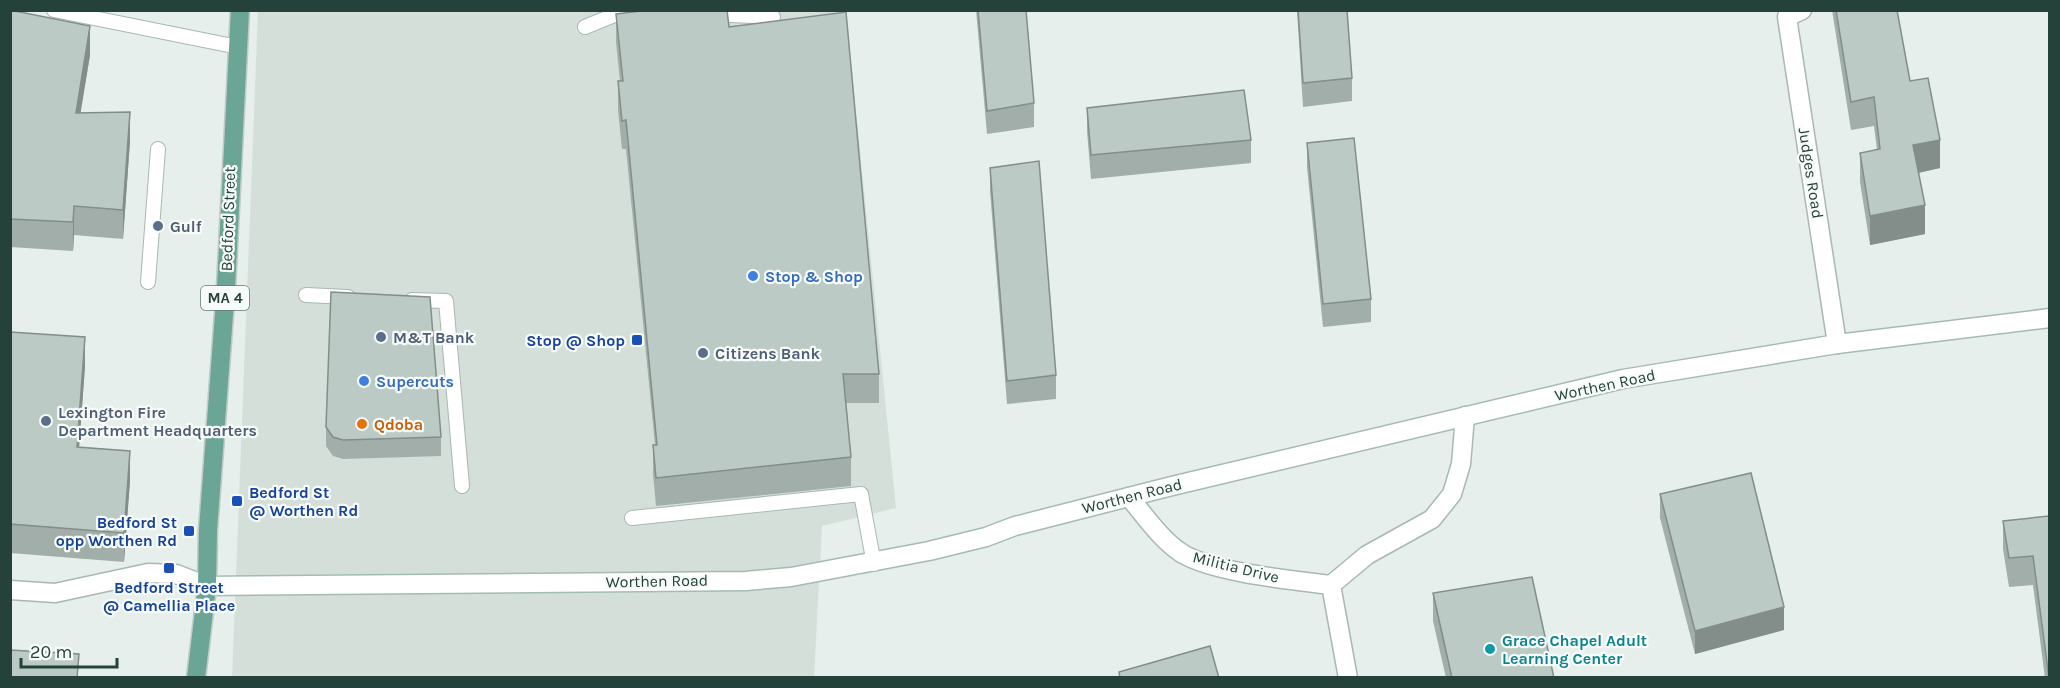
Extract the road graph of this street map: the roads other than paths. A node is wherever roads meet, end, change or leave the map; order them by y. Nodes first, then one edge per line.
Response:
1 (54, 10) edge
2 (240, 10) edge
3 (1802, 10) edge
4 (670, 13) edge
5 (693, 14) edge
6 (773, 17) dead end
7 (585, 27) dead end
8 (238, 47) junction
9 (158, 149) dead end
10 (148, 282) dead end
11 (306, 295) dead end
12 (364, 297) edge
13 (399, 299) edge
14 (2049, 318) edge
15 (1837, 344) junction
16 (1465, 416) junction
17 (462, 486) dead end
18 (1129, 497) junction
19 (632, 518) dead end
20 (874, 564) junction
21 (1331, 585) junction
22 (207, 586) junction
23 (10, 590) edge
24 (196, 678) edge
25 (1348, 678) edge

1 - 8 lane
2 - 8 main road, Bedford Street / MA 4
3 - 15 main road, Judges Road
4 - 7 lane
5 - 6 lane
8 - 22 main road, Bedford Street / MA 4
9 - 10 lane
11 - 12 lane
13 - 17 lane
14 - 15 main road, Worthen Road
15 - 16 main road, Worthen Road
16 - 18 main road, Worthen Road
16 - 21 main road
18 - 20 main road, Worthen Road
18 - 21 main road, Militia Drive
19 - 20 lane
20 - 22 main road, Worthen Road
21 - 25 main road
22 - 23 main road
22 - 24 main road, Bedford Street / MA 4

